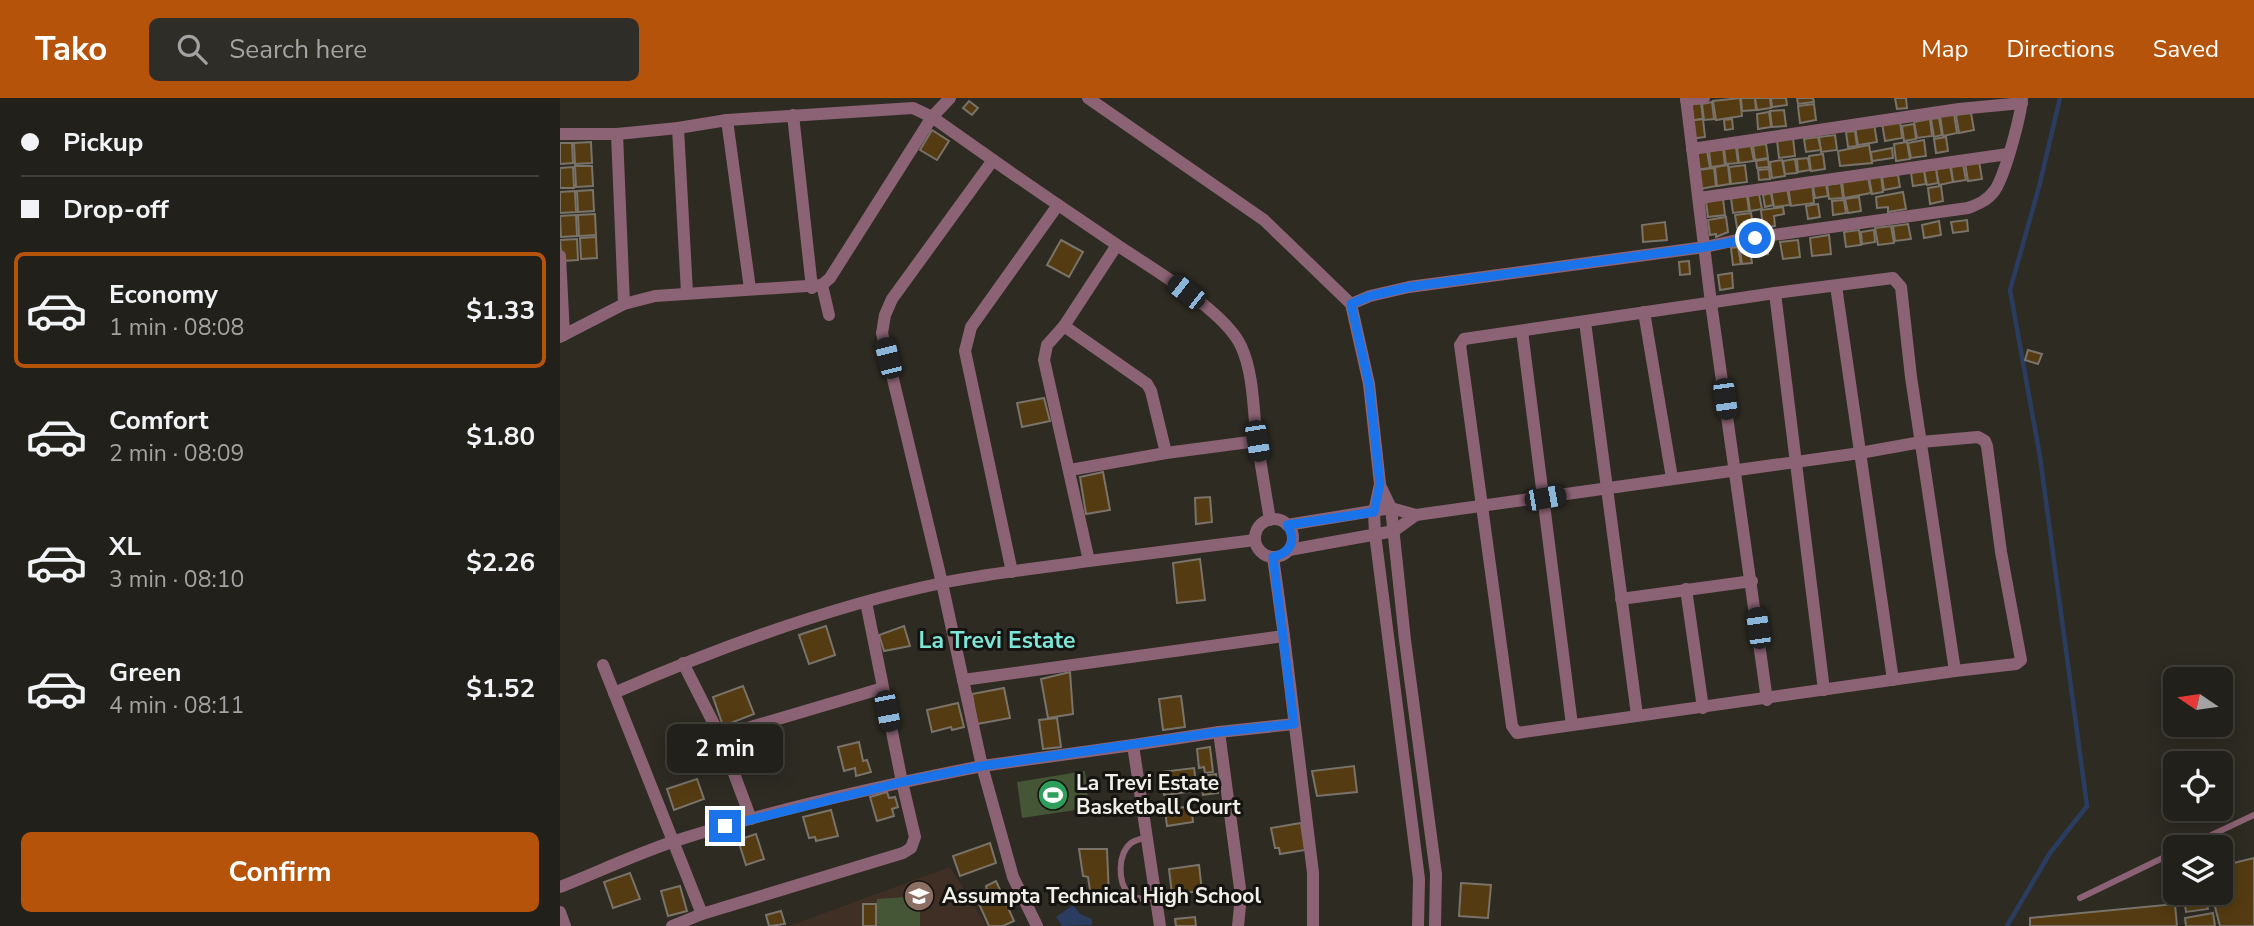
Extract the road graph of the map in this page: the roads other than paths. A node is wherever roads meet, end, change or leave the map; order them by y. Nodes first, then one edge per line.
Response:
1 (950, 98) edge
2 (1088, 98) edge
3 (1704, 98) edge
4 (1686, 99) edge
5 (2022, 100) edge
6 (793, 115) junction
7 (932, 117) junction
8 (727, 120) junction
9 (678, 128) junction
10 (560, 134) edge
11 (617, 134) junction
12 (1692, 149) junction
13 (2008, 154) junction
14 (993, 160) junction
15 (1699, 198) junction
16 (1058, 205) junction
17 (1117, 245) junction
18 (1705, 247) junction
19 (560, 256) edge
20 (818, 286) junction
21 (1836, 286) junction
22 (750, 289) junction
23 (687, 293) junction
24 (1775, 293) junction
25 (1711, 303) junction
26 (624, 304) junction
27 (1351, 304) junction
28 (1644, 312) junction
29 (829, 315) dead end
30 (1585, 322) junction
31 (1064, 326) junction
32 (1522, 331) junction
33 (562, 336) edge
34 (1257, 441) junction
35 (1921, 442) junction
36 (1166, 453) junction
37 (1860, 453) junction
38 (1794, 461) junction
39 (1070, 470) junction
40 (1735, 470) junction
41 (1672, 478) junction
42 (1380, 484) junction
43 (1608, 487) junction
44 (1545, 498) junction
45 (1481, 506) junction
46 (1391, 508) junction
47 (1374, 512) junction
48 (1416, 515) junction
49 (1270, 520) junction
50 (1287, 525) junction
51 (1394, 531) junction
52 (1375, 534) junction
53 (1255, 540) junction
54 (1289, 550) junction
55 (1273, 557) junction
56 (1089, 561) junction
57 (1012, 572) junction
58 (1752, 581) junction
59 (942, 583) junction
60 (1686, 589) junction
61 (1621, 599) junction
62 (866, 602) junction
63 (1284, 636) junction
64 (683, 663) junction
65 (603, 665) dead end
66 (1955, 671) junction
67 (963, 680) junction
68 (1893, 680) junction
69 (883, 688) junction
70 (1824, 690) junction
71 (614, 693) junction
72 (1767, 699) junction
73 (1703, 708) junction
74 (1637, 715) junction
75 (1294, 724) junction
76 (1572, 725) junction
77 (1219, 732) junction
78 (720, 736) junction
79 (1133, 745) junction
80 (982, 766) junction
81 (902, 782) junction
82 (2254, 815) edge
83 (751, 819) junction
84 (2212, 835) edge
85 (1148, 837) junction
86 (673, 842) junction
87 (2163, 858) edge
88 (1436, 874) junction
89 (1419, 879) junction
90 (560, 887) edge
91 (2080, 898) dead end
92 (1157, 899) junction
93 (560, 912) edge
94 (702, 914) junction
95 (565, 926) edge
96 (672, 926) edge
97 (1037, 926) edge
98 (1160, 926) edge
99 (1238, 926) edge
100 (1313, 926) edge
101 (1418, 926) edge
102 (1435, 926) edge

1 - 7 street
2 - 27 street
3 - 4 street
4 - 12 street
5 - 12 street
5 - 13 street
6 - 7 street
6 - 8 street
6 - 20 street
7 - 14 street
7 - 20 street
8 - 9 street
8 - 22 street
9 - 11 street
9 - 23 street
10 - 11 street
11 - 26 street
12 - 15 street
13 - 15 street
13 - 18 street
14 - 16 street
14 - 59 street
15 - 18 street
16 - 17 street
16 - 57 street
17 - 31 street
17 - 34 street
18 - 25 street
18 - 27 street
19 - 33 street
20 - 22 street
20 - 29 street
21 - 24 street
21 - 35 street
21 - 37 street
22 - 23 street
23 - 26 street
24 - 25 street
24 - 38 street
25 - 28 street
25 - 40 street
26 - 33 street
27 - 42 street
28 - 30 street
28 - 41 street
30 - 32 street
30 - 43 street
31 - 36 street
31 - 39 street
32 - 44 street
32 - 45 street
34 - 36 street
34 - 49 street
35 - 37 street
35 - 66 street
35 - 66 street
36 - 39 street
37 - 38 street
37 - 68 street
38 - 40 street
38 - 70 street
39 - 56 street
40 - 41 street
40 - 58 street
41 - 43 street
42 - 46 street
42 - 47 street
43 - 44 street
43 - 61 street
44 - 45 street
44 - 76 street
45 - 48 street
45 - 76 street
46 - 47 street
46 - 48 street
46 - 51 street
47 - 50 street
47 - 52 street
48 - 51 street
49 - 50 street
49 - 53 street
50 - 54 street
51 - 52 street
51 - 88 street
52 - 54 street
52 - 89 street
53 - 55 street
53 - 56 street
54 - 55 street
55 - 63 street
56 - 57 street
57 - 59 street
58 - 60 street
58 - 72 street
59 - 62 street
59 - 67 street
60 - 61 street
60 - 73 street
61 - 74 street
62 - 64 street
62 - 69 street
63 - 67 street
63 - 75 street
64 - 71 street
64 - 78 street
65 - 71 street
66 - 68 street
67 - 80 street
68 - 70 street
69 - 78 street
69 - 81 street
70 - 72 street
71 - 86 street
72 - 73 street
73 - 74 street
74 - 76 street
75 - 77 street
75 - 100 street
77 - 79 street
77 - 99 street
78 - 83 street
79 - 80 street
79 - 85 street
80 - 81 street
80 - 97 street
81 - 83 street
81 - 94 street
82 - 84 lane
83 - 86 street
85 - 92 street
85 - 92 lane
86 - 90 street
86 - 94 street
87 - 91 lane
88 - 89 street
88 - 102 street
89 - 101 street
92 - 98 street
93 - 95 street
94 - 96 street

